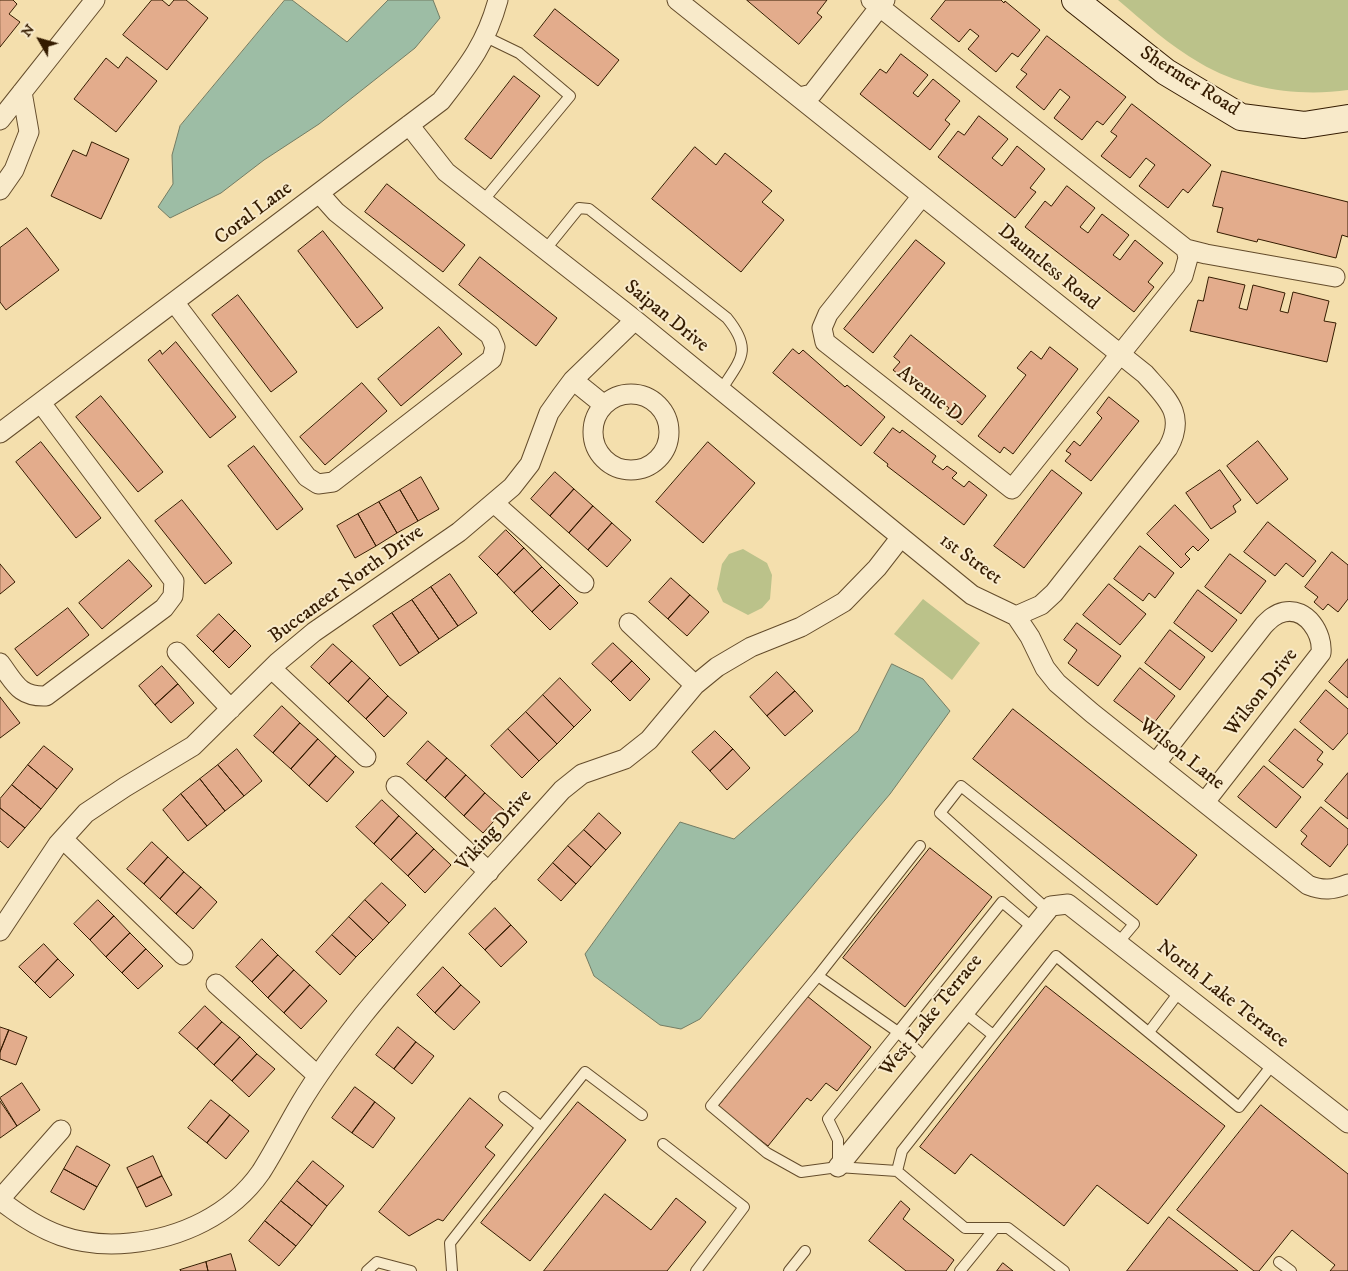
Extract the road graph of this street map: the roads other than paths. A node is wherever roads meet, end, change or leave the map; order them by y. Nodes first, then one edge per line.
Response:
1 (95, 0) edge
2 (498, 0) edge
3 (677, 0) edge
4 (1075, 0) edge
5 (878, 2) edge
6 (486, 37) junction
7 (22, 92) junction
8 (800, 97) junction
9 (1348, 118) edge
10 (0, 120) edge
11 (409, 126) junction
12 (0, 190) edge
13 (319, 193) junction
14 (922, 196) junction
15 (483, 201) junction
16 (1186, 249) junction
17 (545, 250) junction
18 (1335, 277) dead end
19 (174, 302) junction
20 (634, 320) junction
21 (1120, 355) junction
22 (573, 380) junction
23 (721, 390) junction
24 (41, 403) junction
25 (604, 405) junction
26 (0, 433) edge
27 (494, 503) junction
28 (901, 537) junction
29 (584, 583) dead end
30 (1016, 616) junction
31 (629, 623) dead end
32 (177, 652) dead end
33 (0, 664) edge
34 (272, 668) junction
35 (695, 684) junction
36 (231, 709) junction
37 (366, 757) dead end
38 (1156, 764) junction
39 (396, 786) dead end
40 (1205, 802) junction
41 (63, 839) junction
42 (920, 846) dead end
43 (489, 872) junction
44 (1348, 884) edge
45 (1048, 910) junction
46 (1033, 928) junction
47 (0, 931) edge
48 (1118, 943) junction
49 (182, 955) dead end
50 (818, 976) junction
51 (216, 984) dead end
52 (1180, 991) junction
53 (964, 1012) junction
54 (898, 1032) junction
55 (1149, 1032) junction
56 (993, 1035) junction
57 (926, 1059) junction
58 (1273, 1064) junction
59 (318, 1076) junction
60 (504, 1097) dead end
61 (642, 1115) dead end
62 (1348, 1123) edge
63 (541, 1127) junction
64 (62, 1130) dead end
65 (663, 1144) dead end
66 (838, 1167) junction
67 (897, 1171) junction
68 (0, 1200) edge
69 (995, 1228) junction
70 (805, 1251) dead end
71 (1279, 1262) dead end
72 (367, 1271) edge
73 (411, 1271) edge
74 (452, 1271) edge
75 (696, 1271) edge
76 (790, 1271) edge
77 (960, 1271) edge
78 (1064, 1271) edge
79 (1291, 1271) edge

1 - 7 street
2 - 6 street, Coral Lane
3 - 8 street, Dauntless Road
4 - 9 street, Shermer Road
5 - 8 street
5 - 16 street
6 - 11 street, Coral Lane
6 - 15 lane
7 - 10 street
7 - 12 street
8 - 14 street, Dauntless Road
11 - 13 street, Coral Lane
11 - 15 street, Saipan Drive
13 - 19 street, Coral Lane
13 - 19 street
14 - 21 street, Dauntless Road
14 - 21 street, Avenue D
15 - 17 street, Saipan Drive
16 - 18 street
16 - 21 street
17 - 20 street, Saipan Drive
17 - 23 lane
19 - 24 street, Coral Lane
20 - 22 street, Buccaneer North Drive
20 - 23 street, Saipan Drive
21 - 30 street, Dauntless Road
22 - 25 street
22 - 27 street, Buccaneer North Drive
23 - 28 street, Saipan Drive
24 - 26 street, Coral Lane
24 - 33 street
25 - 25 street
27 - 29 street
27 - 34 street, Buccaneer North Drive
28 - 30 street, 1st Street
28 - 35 street, Viking Drive
30 - 38 street, Wilson Lane
31 - 35 street
32 - 36 street
34 - 36 street, Buccaneer North Drive
34 - 37 street
35 - 43 street, Viking Drive
36 - 41 street, Buccaneer North Drive
38 - 40 street, Wilson Lane
38 - 40 street, Wilson Drive
39 - 43 street
40 - 44 street, Wilson Lane
41 - 47 street, Buccaneer North Drive
41 - 49 street
42 - 50 lane
43 - 59 street, Viking Drive
45 - 46 street, West Lake Terrace
45 - 48 street, North Lake Terrace
45 - 48 lane
46 - 53 street, West Lake Terrace
46 - 54 lane
48 - 52 street, North Lake Terrace
50 - 54 lane
50 - 66 lane
51 - 59 street
52 - 55 lane
52 - 58 street, North Lake Terrace
53 - 56 lane
53 - 57 street, West Lake Terrace
54 - 57 lane
54 - 66 lane
55 - 56 lane
55 - 58 lane
56 - 67 lane
57 - 66 street, West Lake Terrace
58 - 62 street, North Lake Terrace
59 - 68 street, Viking Drive
60 - 63 lane
61 - 63 lane
63 - 74 lane
64 - 68 street
65 - 75 lane
66 - 67 lane
67 - 69 lane
69 - 77 lane
69 - 78 lane
70 - 76 lane
71 - 79 lane
72 - 73 lane

